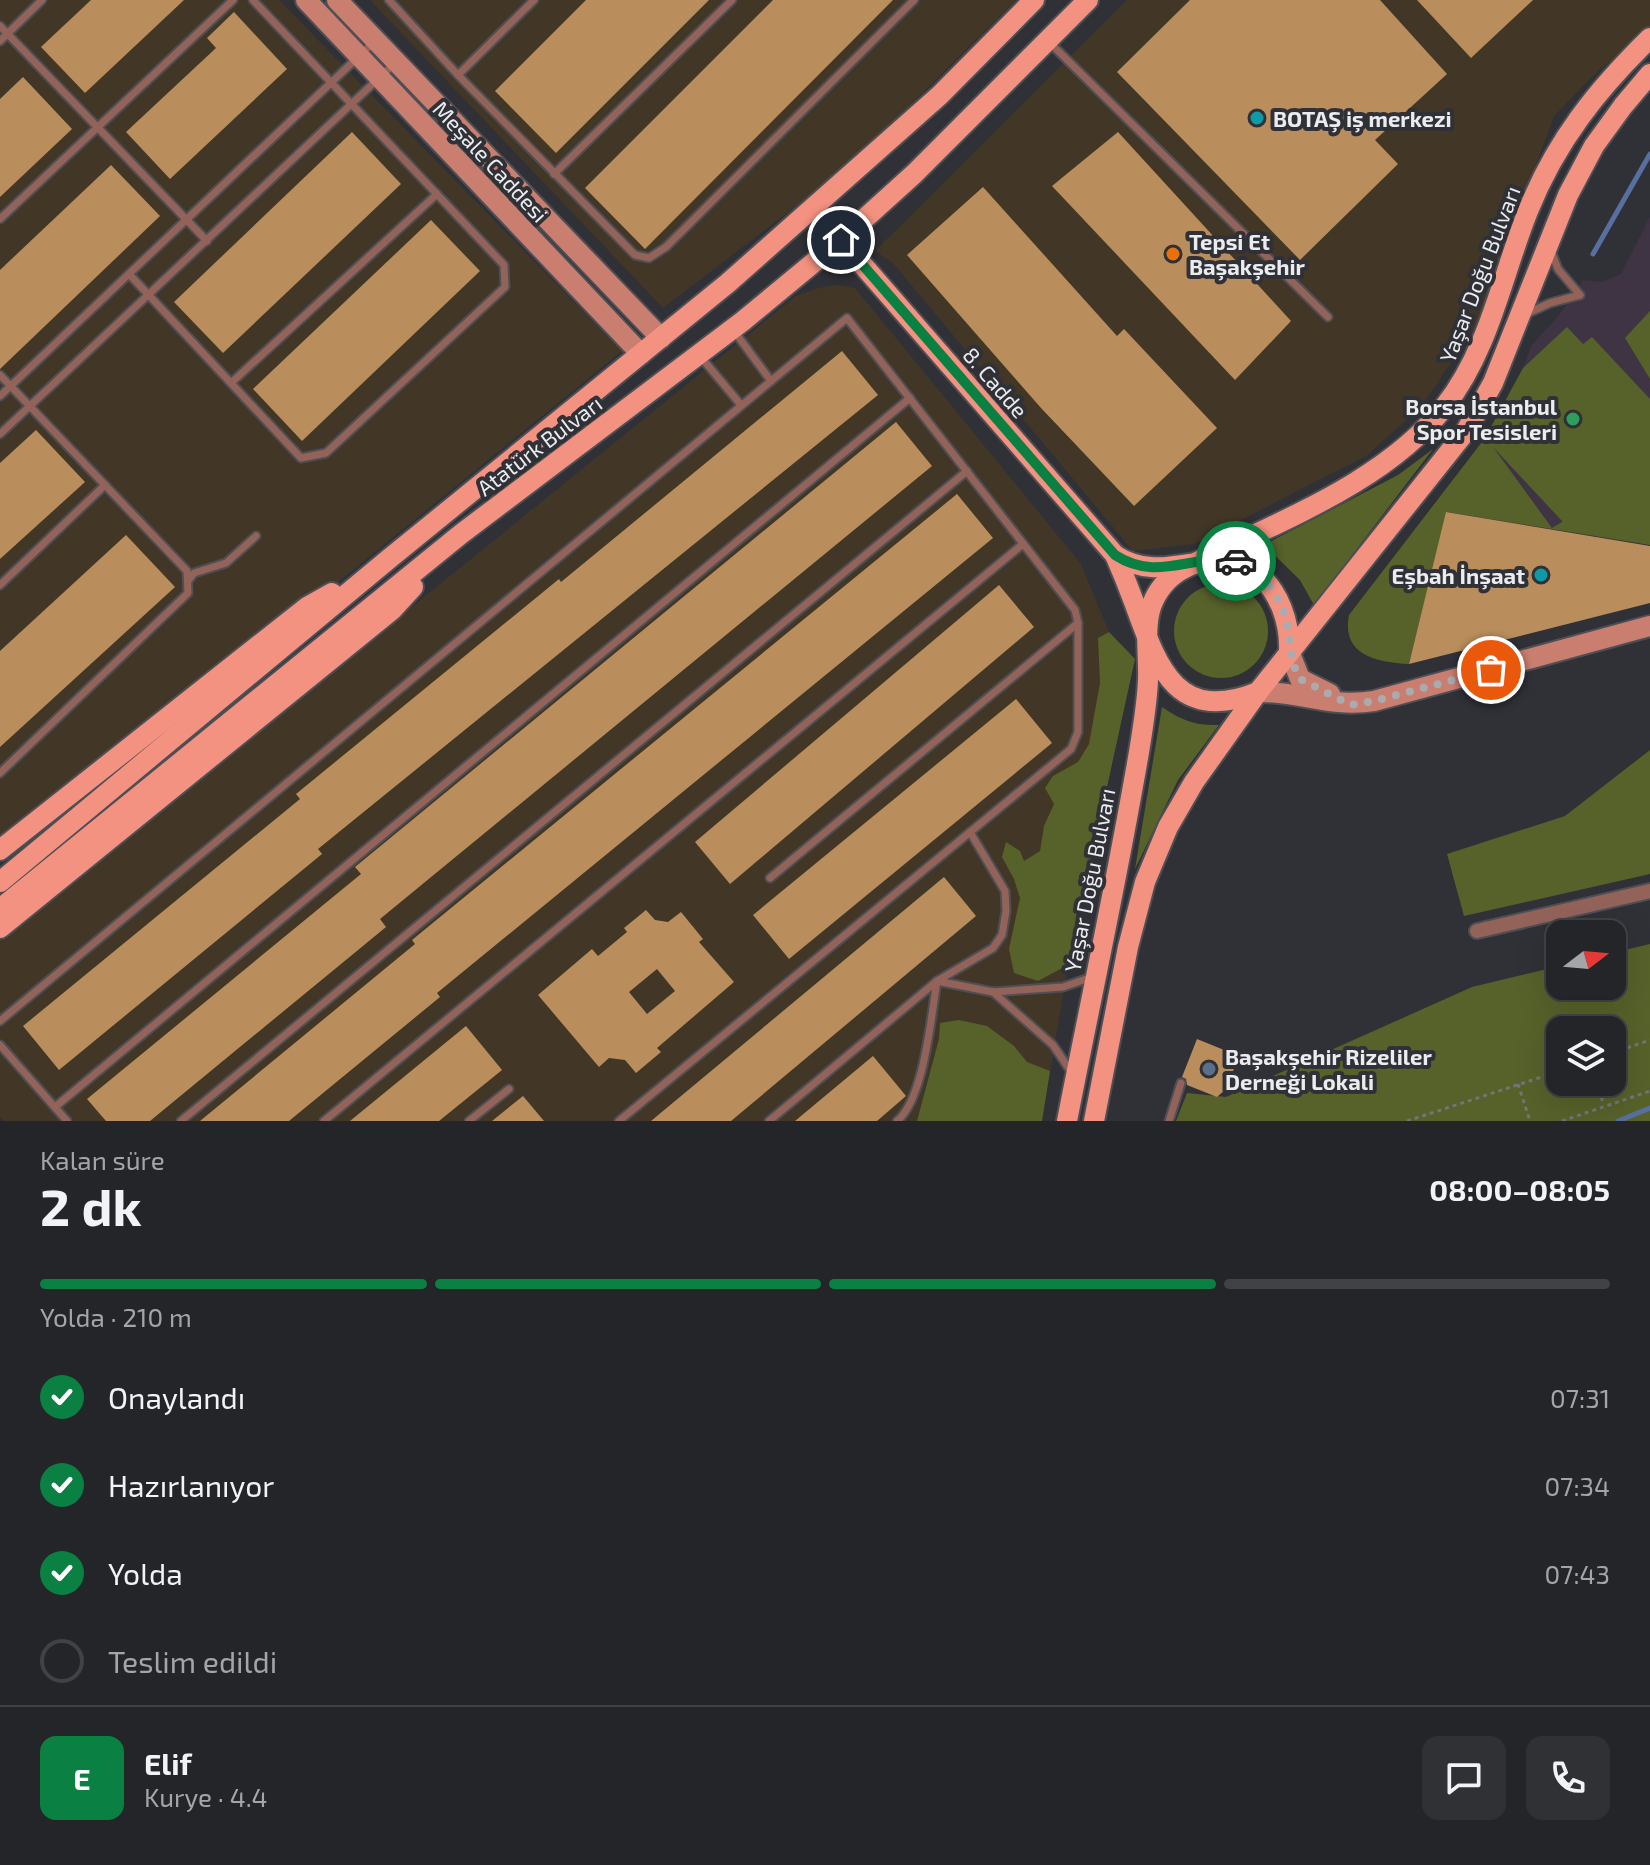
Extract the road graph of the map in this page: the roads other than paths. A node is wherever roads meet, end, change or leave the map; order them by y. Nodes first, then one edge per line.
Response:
1 (42, 0) edge
2 (233, 0) edge
3 (253, 0) edge
4 (306, 0) edge
5 (337, 0) edge
6 (389, 0) edge
7 (534, 0) edge
8 (732, 0) edge
9 (914, 0) edge
10 (1034, 0) edge
11 (1088, 0) edge
12 (0, 26) edge
13 (7, 34) junction
14 (1650, 38) edge
15 (376, 40) junction
16 (0, 41) edge
17 (1047, 41) junction
18 (359, 56) junction
19 (396, 62) junction
20 (1650, 74) edge
21 (458, 75) junction
22 (379, 78) junction
23 (331, 82) junction
24 (351, 104) junction
25 (97, 127) junction
26 (554, 174) junction
27 (437, 194) junction
28 (0, 219) edge
29 (186, 219) junction
30 (841, 240) junction
31 (207, 241) junction
32 (1549, 245) junction
33 (129, 274) junction
34 (149, 294) junction
35 (1328, 317) dead end
36 (1520, 317) junction
37 (733, 329) junction
38 (661, 338) junction
39 (641, 354) junction
40 (699, 354) junction
41 (0, 375) edge
42 (771, 381) junction
43 (231, 383) junction
44 (660, 384) junction
45 (10, 386) junction
46 (0, 396) edge
47 (910, 398) junction
48 (741, 405) junction
49 (30, 406) junction
50 (0, 434) edge
51 (967, 471) junction
52 (105, 485) junction
53 (461, 534) junction
54 (256, 536) dead end
55 (1023, 544) junction
56 (1115, 555) junction
57 (390, 558) junction
58 (1195, 563) junction
59 (188, 581) junction
60 (0, 585) edge
61 (1078, 623) junction
62 (1650, 626) edge
63 (1149, 646) junction
64 (1289, 651) junction
65 (1258, 692) junction
66 (1351, 705) junction
67 (0, 773) edge
68 (970, 832) junction
69 (0, 850) edge
70 (770, 878) dead end
71 (0, 882) edge
72 (1650, 891) edge
73 (0, 909) edge
74 (0, 928) edge
75 (1477, 931) dead end
76 (1094, 976) junction
77 (937, 981) junction
78 (993, 992) junction
79 (0, 1021) edge
80 (0, 1045) edge
81 (1075, 1079) junction
82 (1181, 1083) dead end
83 (509, 1089) dead end
84 (55, 1107) junction
85 (67, 1121) edge
86 (181, 1121) edge
87 (324, 1121) edge
88 (469, 1121) edge
89 (619, 1121) edge
90 (769, 1121) edge
91 (897, 1121) edge
92 (1067, 1121) edge
93 (1094, 1121) edge
94 (1169, 1121) edge

1 - 13 lane
2 - 25 lane
3 - 23 lane
4 - 18 street, Meşale Caddesi
5 - 15 street, Meşale Caddesi
6 - 21 lane
7 - 21 lane
8 - 26 lane
9 - 26 lane
10 - 38 main road, Atatürk Bulvarı
11 - 17 main road, Atatürk Bulvarı
12 - 13 lane
13 - 16 lane
13 - 25 lane
14 - 58 main road, Yaşar Doğu Bulvarı
15 - 18 lane
15 - 19 street, Meşale Caddesi
17 - 30 main road, Atatürk Bulvarı
17 - 35 lane
18 - 22 street, Meşale Caddesi
18 - 23 lane
19 - 22 lane
19 - 38 street, Meşale Caddesi
20 - 32 main road
21 - 26 lane
22 - 24 lane
22 - 39 street, Meşale Caddesi
23 - 24 lane
23 - 29 lane
24 - 27 lane
24 - 31 lane
25 - 28 lane
25 - 29 lane
27 - 43 lane
27 - 43 lane
29 - 31 lane
29 - 33 lane
30 - 37 main road, Atatürk Bulvarı
30 - 56 main road, 8. Cadde
31 - 34 lane
32 - 36 main road
32 - 36 lane
33 - 34 lane
33 - 45 lane
34 - 43 lane
34 - 49 lane
36 - 64 main road
37 - 40 main road, Atatürk Bulvarı
37 - 42 lane
38 - 39 main road, Atatürk Bulvarı
38 - 44 main road
39 - 57 main road, Atatürk Bulvarı
40 - 44 main road, Atatürk Bulvarı
40 - 48 lane
41 - 45 lane
42 - 47 lane
42 - 48 lane
44 - 53 main road, Atatürk Bulvarı
45 - 46 lane
45 - 49 lane
47 - 51 lane
47 - 84 lane
48 - 79 lane
49 - 50 lane
49 - 52 lane
51 - 55 lane
51 - 86 lane
52 - 59 lane
52 - 60 lane
53 - 73 main road, Atatürk Bulvarı
53 - 74 main road
54 - 59 lane
55 - 61 lane
55 - 87 lane
56 - 58 main road, Yaşar Doğu Bulvarı
56 - 63 main road
57 - 69 main road
57 - 71 main road, Atatürk Bulvarı
58 - 63 main road, Yaşar Doğu Bulvarı
58 - 64 main road, Yaşar Doğu Bulvarı
59 - 67 lane
61 - 68 lane
61 - 70 lane
62 - 66 street
63 - 65 main road
63 - 76 main road, Yaşar Doğu Bulvarı
64 - 65 main road
64 - 66 street
65 - 66 street
65 - 93 main road
68 - 77 lane
68 - 89 lane
72 - 75 street
76 - 78 lane
76 - 81 main road, Yaşar Doğu Bulvarı
77 - 78 lane
77 - 90 lane
77 - 91 lane
78 - 81 lane
80 - 84 lane
81 - 92 main road, Yaşar Doğu Bulvarı
82 - 94 lane
83 - 88 lane
84 - 85 lane

